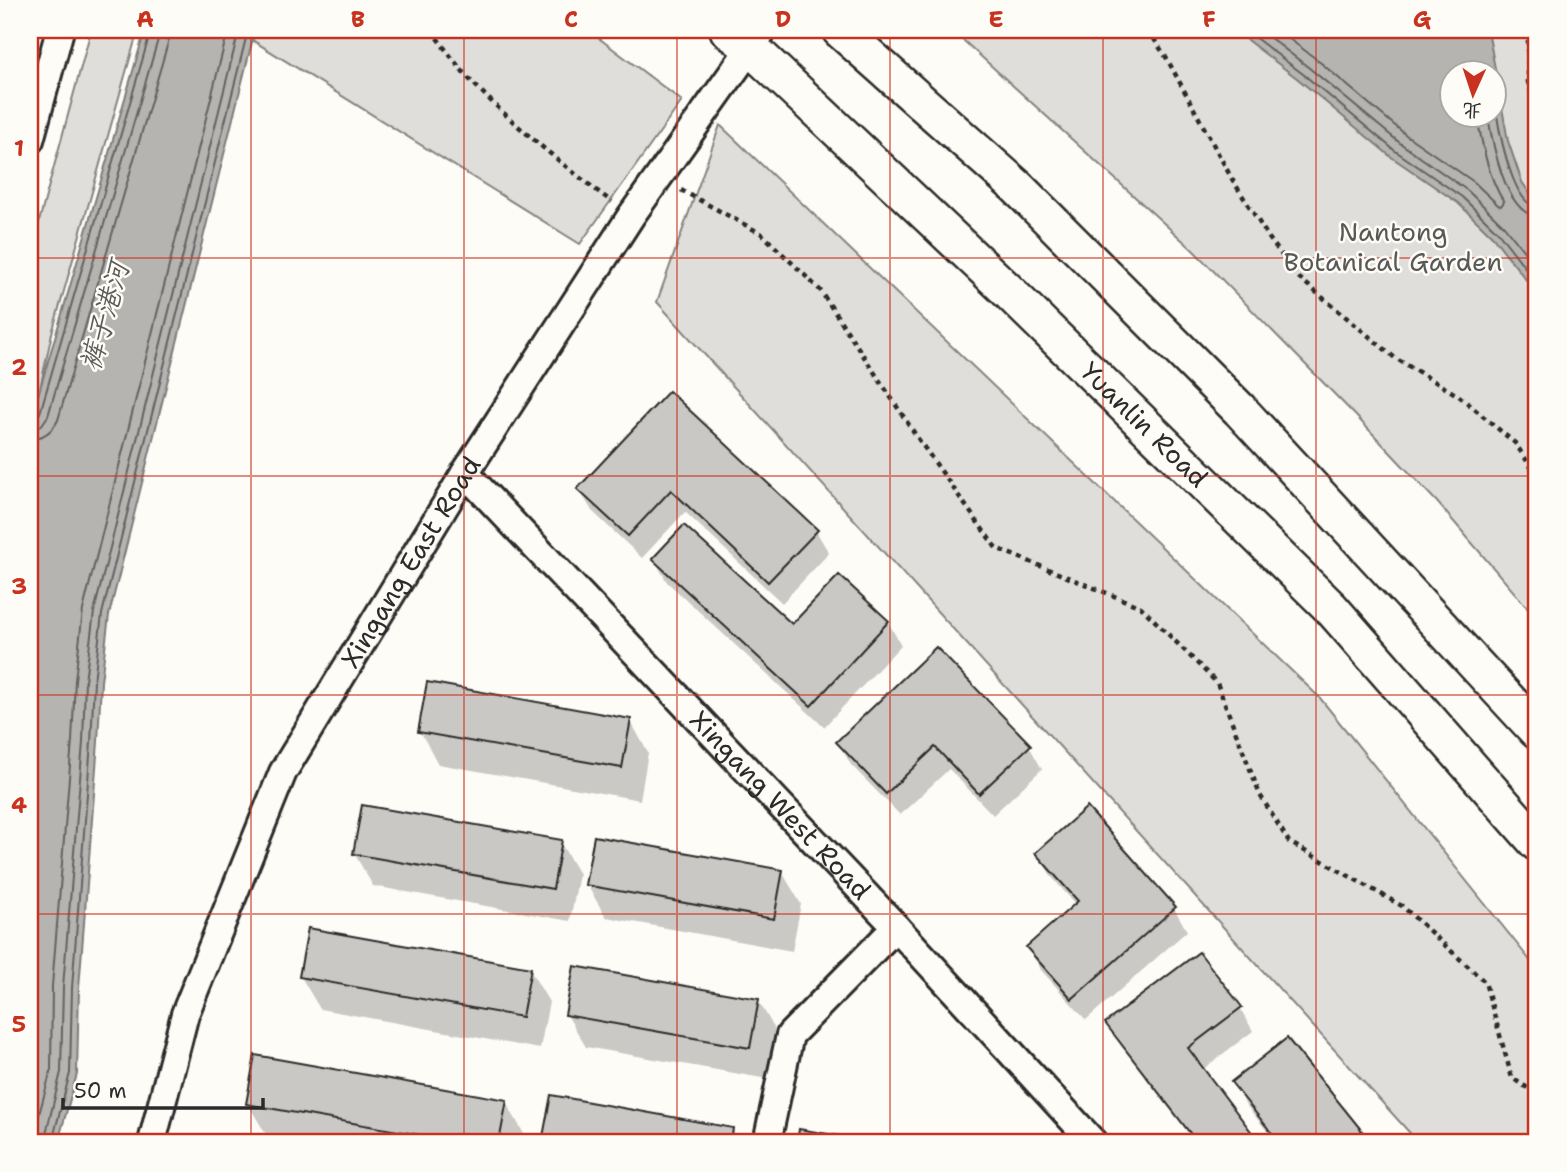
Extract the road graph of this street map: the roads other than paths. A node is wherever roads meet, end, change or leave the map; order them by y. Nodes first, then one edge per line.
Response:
1 (60, 30) edge
2 (840, 30) edge
3 (747, 36) edge
4 (30, 140) edge
5 (465, 472) junction
6 (1537, 731) edge
7 (1537, 844) edge
8 (896, 927) junction
9 (152, 1142) edge
10 (767, 1142) edge
11 (1093, 1142) edge

1 - 4 street
2 - 6 main road
3 - 5 street, Xingang East Road
3 - 7 main road, Yuanlin Road
5 - 8 street, Xingang West Road
5 - 9 street, Xingang East Road
8 - 10 street
8 - 11 street, Xingang West Road

